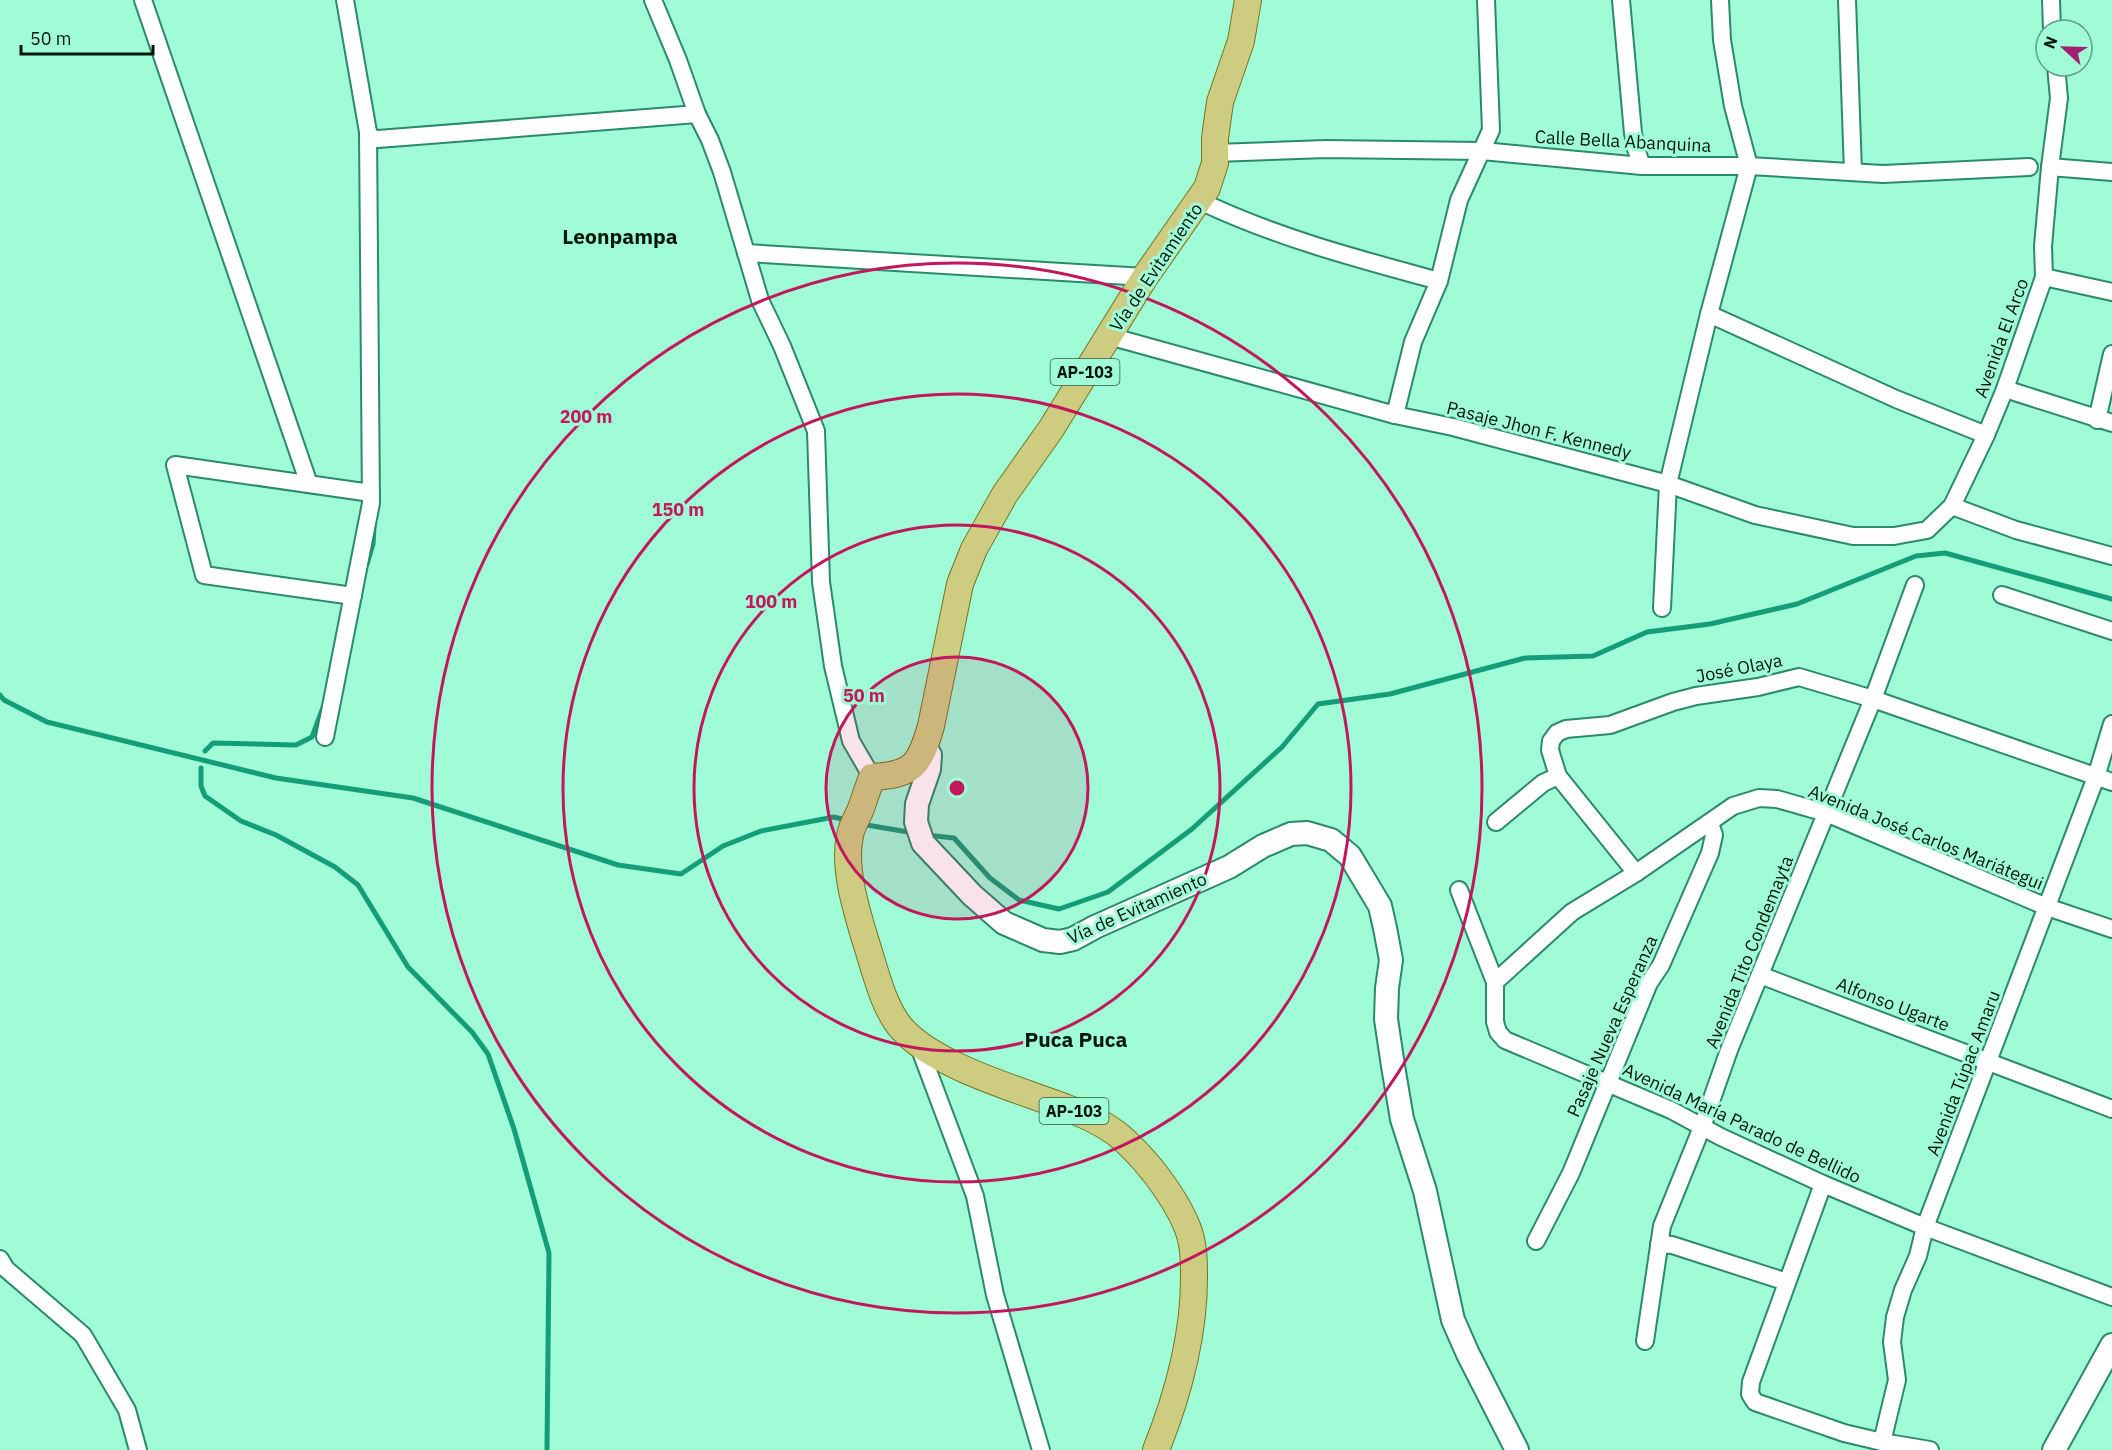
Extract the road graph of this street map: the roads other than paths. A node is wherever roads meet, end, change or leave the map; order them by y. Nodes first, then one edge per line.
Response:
1 (143, 0) edge
2 (345, 0) edge
3 (653, 0) edge
4 (1248, 0) edge
5 (1486, 0) edge
6 (1621, 0) edge
7 (1720, 0) edge
8 (1847, 0) edge
9 (2051, 0) edge
10 (2052, 18) edge
11 (2057, 78) edge
12 (697, 114) junction
13 (368, 132) junction
14 (1482, 151) junction
15 (1215, 153) junction
16 (1642, 165) junction
17 (1749, 166) junction
18 (2029, 167) dead end
19 (2050, 167) junction
20 (1853, 172) junction
21 (2112, 172) edge
22 (1200, 201) junction
23 (746, 253) junction
24 (2044, 276) junction
25 (1145, 277) junction
26 (1439, 281) junction
27 (2112, 292) edge
28 (1709, 314) junction
29 (1109, 336) junction
30 (2112, 354) edge
31 (2005, 389) junction
32 (1395, 415) junction
33 (2104, 422) edge
34 (1986, 435) junction
35 (309, 484) junction
36 (1668, 484) junction
37 (371, 493) junction
38 (1952, 506) junction
39 (2112, 556) edge
40 (1915, 585) dead end
41 (2002, 595) dead end
42 (353, 596) junction
43 (1662, 608) dead end
44 (2112, 631) edge
45 (1874, 699) junction
46 (2112, 724) edge
47 (326, 737) dead end
48 (925, 748) junction
49 (1558, 776) junction
50 (872, 777) junction
51 (2096, 777) junction
52 (2112, 782) edge
53 (1826, 813) junction
54 (1496, 822) dead end
55 (1710, 823) junction
56 (1636, 873) junction
57 (1458, 890) dead end
58 (2047, 906) junction
59 (2112, 929) edge
60 (1760, 975) junction
61 (1494, 982) junction
62 (918, 1042) junction
63 (1989, 1062) junction
64 (1608, 1082) junction
65 (2112, 1109) edge
66 (1702, 1127) junction
67 (1824, 1184) junction
68 (1926, 1227) junction
69 (1536, 1241) dead end
70 (1659, 1244) junction
71 (0, 1259) edge
72 (1787, 1282) junction
73 (2112, 1297) edge
74 (1645, 1341) dead end
75 (2112, 1345) edge
76 (1882, 1442) junction
77 (138, 1450) edge
78 (1041, 1450) edge
79 (1156, 1450) edge
80 (1517, 1450) edge
81 (1930, 1450) edge
82 (2054, 1450) edge

1 - 35 street
2 - 13 street
3 - 12 street
4 - 15 main road, Vía de Evitamiento / AP-103
5 - 14 street
6 - 16 street
7 - 17 street
8 - 20 street
9 - 10 street
11 - 19 street, Avenida El Arco
12 - 13 street
12 - 23 street
13 - 37 street
14 - 15 street, Calle Bella Abanquina
14 - 16 street, Calle Bella Abanquina
14 - 26 street
15 - 22 main road, Vía de Evitamiento / AP-103
16 - 17 street, Calle Bella Abanquina
17 - 20 street, Calle Bella Abanquina
17 - 28 street
18 - 20 street, Calle Bella Abanquina
19 - 21 street
19 - 24 street, Avenida El Arco
22 - 25 main road, Vía de Evitamiento / AP-103
22 - 26 street
23 - 25 street
23 - 50 street
24 - 27 street
24 - 31 street, Avenida El Arco
25 - 29 main road, Vía de Evitamiento / AP-103
26 - 32 street
28 - 34 street
28 - 36 street
29 - 32 street, Pasaje Jhon F. Kennedy
29 - 48 main road, Vía de Evitamiento / AP-103
30 - 33 street
31 - 33 street
31 - 34 street, Avenida El Arco
32 - 36 street, Pasaje Jhon F. Kennedy
34 - 38 street, Avenida El Arco
35 - 37 street
35 - 42 street
36 - 38 street, Pasaje Jhon F. Kennedy
36 - 43 street
37 - 42 street
38 - 39 street
40 - 45 street, Avenida Tito Condemayta
41 - 44 street
42 - 47 street
45 - 49 street, José Olaya
45 - 51 street, José Olaya
45 - 53 street, Avenida Tito Condemayta
46 - 51 street, Avenida Túpac Amaru
48 - 50 main road, AP-103
48 - 80 main road, Vía de Evitamiento
49 - 54 street
49 - 56 street
50 - 62 main road, AP-103
51 - 52 street, José Olaya
51 - 58 street, Avenida Túpac Amaru
53 - 55 street, Avenida José Carlos Mariátegui
53 - 58 street, Avenida José Carlos Mariátegui
53 - 60 street, Avenida Tito Condemayta
55 - 56 street, Avenida José Carlos Mariátegui
55 - 64 street, Pasaje Nueva Esperanza
56 - 61 street, Avenida José Carlos Mariátegui
57 - 61 street, Avenida María Parado de Bellido
58 - 59 street, Avenida José Carlos Mariátegui
58 - 63 street, Avenida Túpac Amaru
60 - 63 street, Alfonso Ugarte
60 - 66 street, Avenida Tito Condemayta
61 - 64 street, Avenida María Parado de Bellido
62 - 78 street
62 - 79 main road, AP-103
63 - 65 street, Alfonso Ugarte
63 - 68 street, Avenida Túpac Amaru
64 - 66 street, Avenida María Parado de Bellido
64 - 69 street, Pasaje Nueva Esperanza
66 - 67 street, Avenida María Parado de Bellido
66 - 70 street, Avenida Tito Condemayta
67 - 68 street, Avenida María Parado de Bellido
67 - 72 street
68 - 73 street, Avenida María Parado de Bellido
68 - 76 street, Avenida Túpac Amaru
70 - 72 street
70 - 74 street, Avenida Tito Condemayta
71 - 77 street
72 - 76 street
75 - 82 main road
76 - 81 street

